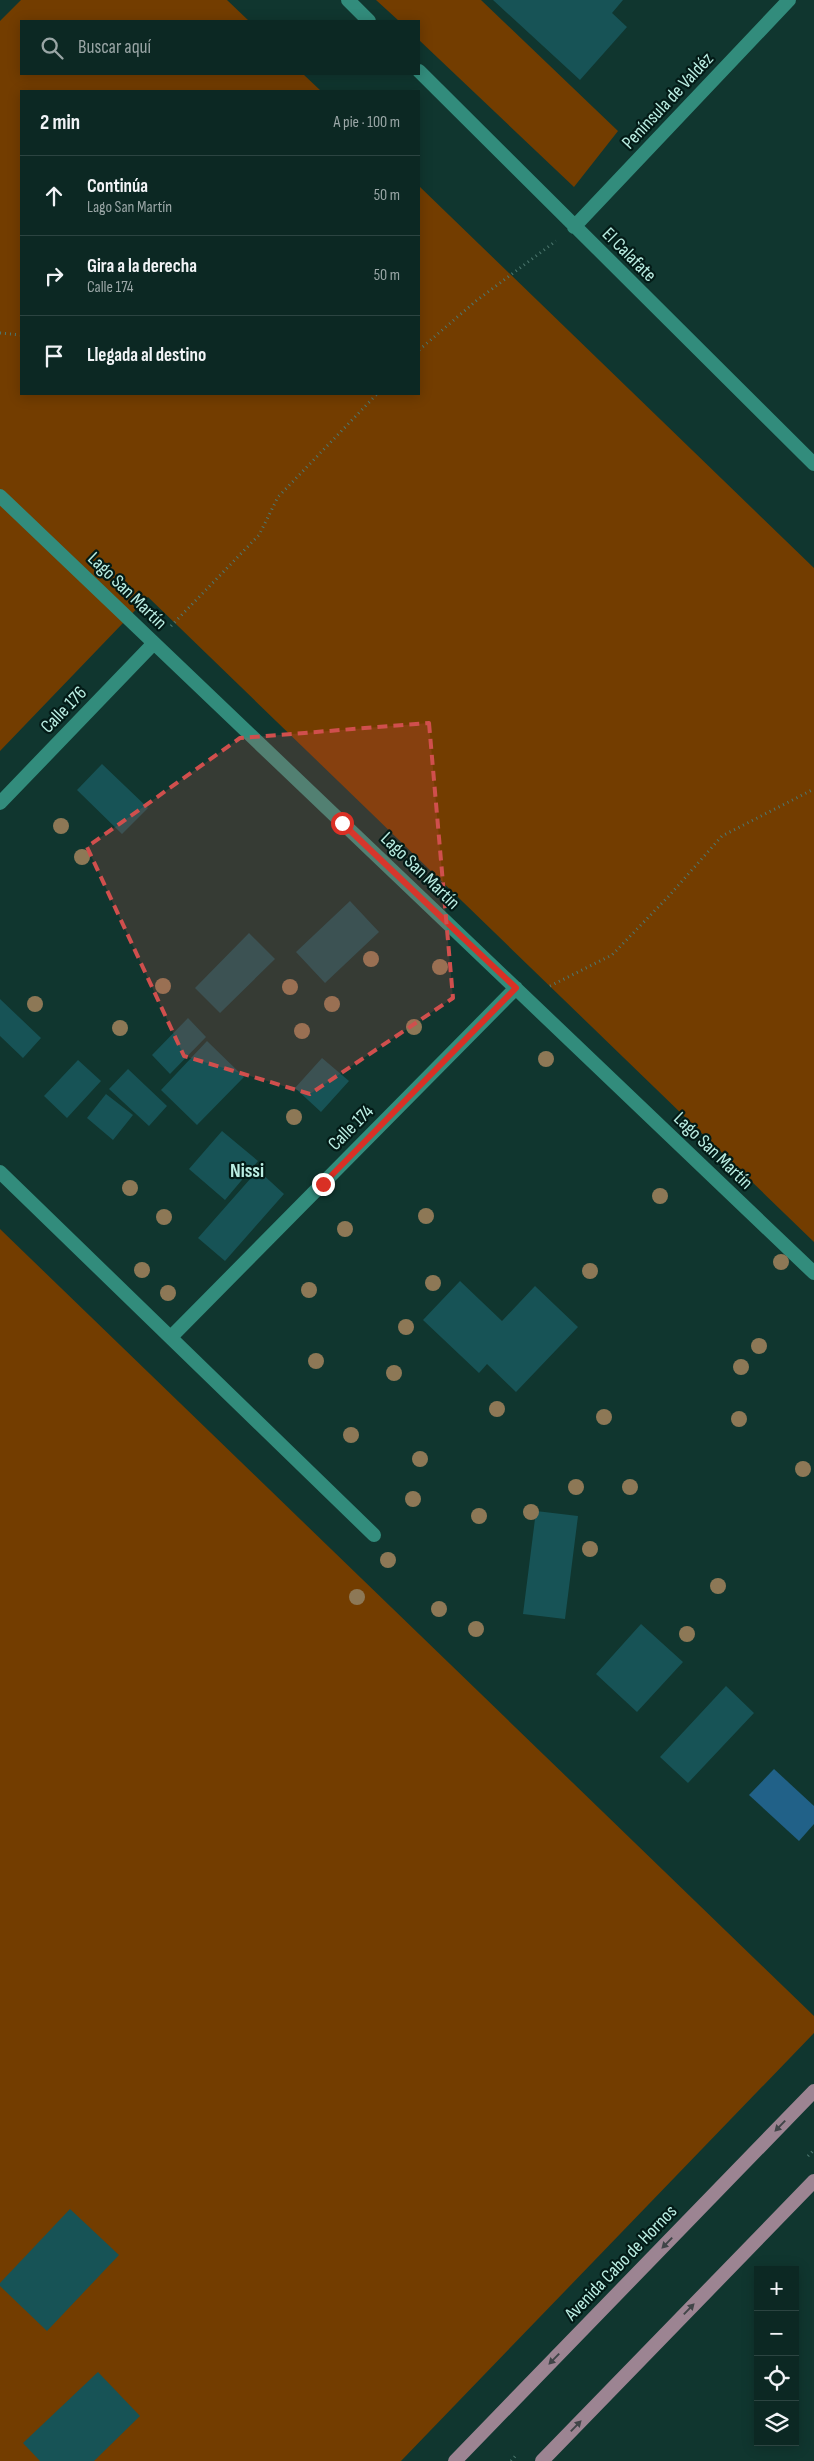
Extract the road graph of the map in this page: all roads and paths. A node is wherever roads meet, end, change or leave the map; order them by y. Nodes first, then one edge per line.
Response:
1 (348, 0) edge
2 (789, 0) edge
3 (368, 20) edge
4 (420, 72) edge
5 (574, 227) junction
6 (0, 333) edge
7 (20, 335) edge
8 (420, 344) edge
9 (424, 344) junction
10 (420, 349) edge
11 (376, 395) edge
12 (814, 464) edge
13 (0, 496) edge
14 (154, 643) junction
15 (814, 789) edge
16 (0, 803) edge
17 (521, 993) junction
18 (0, 1172) edge
19 (814, 1273) edge
20 (171, 1337) junction
21 (374, 1535) dead end
22 (814, 2091) edge
23 (814, 2181) edge
24 (455, 2461) edge
25 (542, 2461) edge

1 - 3 street
2 - 5 street, Península de Valdéz
4 - 5 street, El Calafate
5 - 9 path
5 - 12 street, El Calafate
6 - 7 path
8 - 9 path
9 - 10 path
11 - 14 path
13 - 14 street, Lago San Martín
14 - 16 street, Calle 176
14 - 17 street, Lago San Martín
15 - 17 path
17 - 19 street, Lago San Martín
17 - 20 street, Calle 174
18 - 20 street
20 - 21 street
22 -> 24 main road, Avenida Cabo de Hornos
25 -> 23 main road

